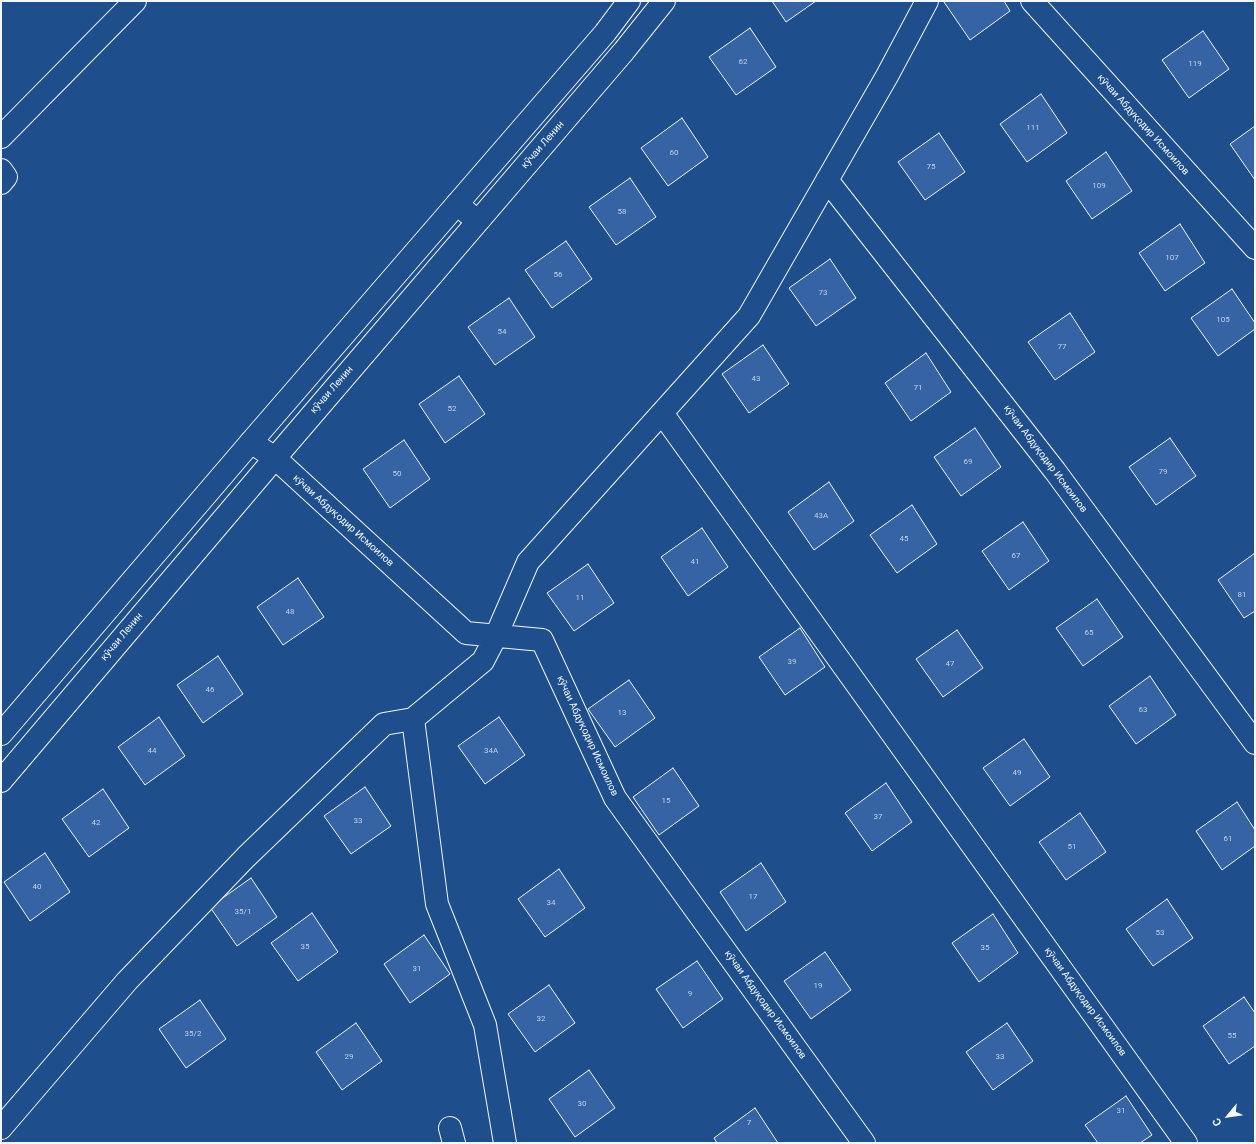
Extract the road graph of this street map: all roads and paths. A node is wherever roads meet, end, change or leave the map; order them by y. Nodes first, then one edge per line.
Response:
1 (134, 1) edge
2 (629, 1) edge
3 (664, 1) edge
4 (927, 1) edge
5 (1032, 1) edge
6 (1, 137) edge
7 (827, 180) junction
8 (457, 204) junction
9 (477, 221) junction
10 (1255, 248) edge
11 (662, 413) junction
12 (251, 442) junction
13 (275, 458) junction
14 (496, 636) junction
15 (413, 719) junction
16 (1, 734) edge
17 (1255, 743) edge
18 (1, 781) edge
19 (1, 1128) edge
20 (1, 1138) edge
21 (5, 1143) edge
22 (505, 1143) edge
23 (864, 1143) edge
24 (1186, 1143) edge

1 - 6 street
2 - 8 street
3 - 9 street, кӯчаи Ленин
4 - 7 street
5 - 10 street, кӯчаи Абдуқодир Исмоилов
7 - 11 street
7 - 17 street, кӯчаи Абдуқодир Исмоилов
8 - 9 street
8 - 12 street
9 - 13 street, кӯчаи Ленин
11 - 14 street
11 - 24 street, кӯчаи Абдуқодир Исмоилов
12 - 13 street, кӯчаи Абдуқодир Исмоилов
12 - 16 street
13 - 14 street, кӯчаи Абдуқодир Исмоилов
13 - 18 street, кӯчаи Ленин
14 - 15 street
14 - 23 street, кӯчаи Абдуқодир Исмоилов
15 - 19 street
15 - 22 street
20 - 21 street

